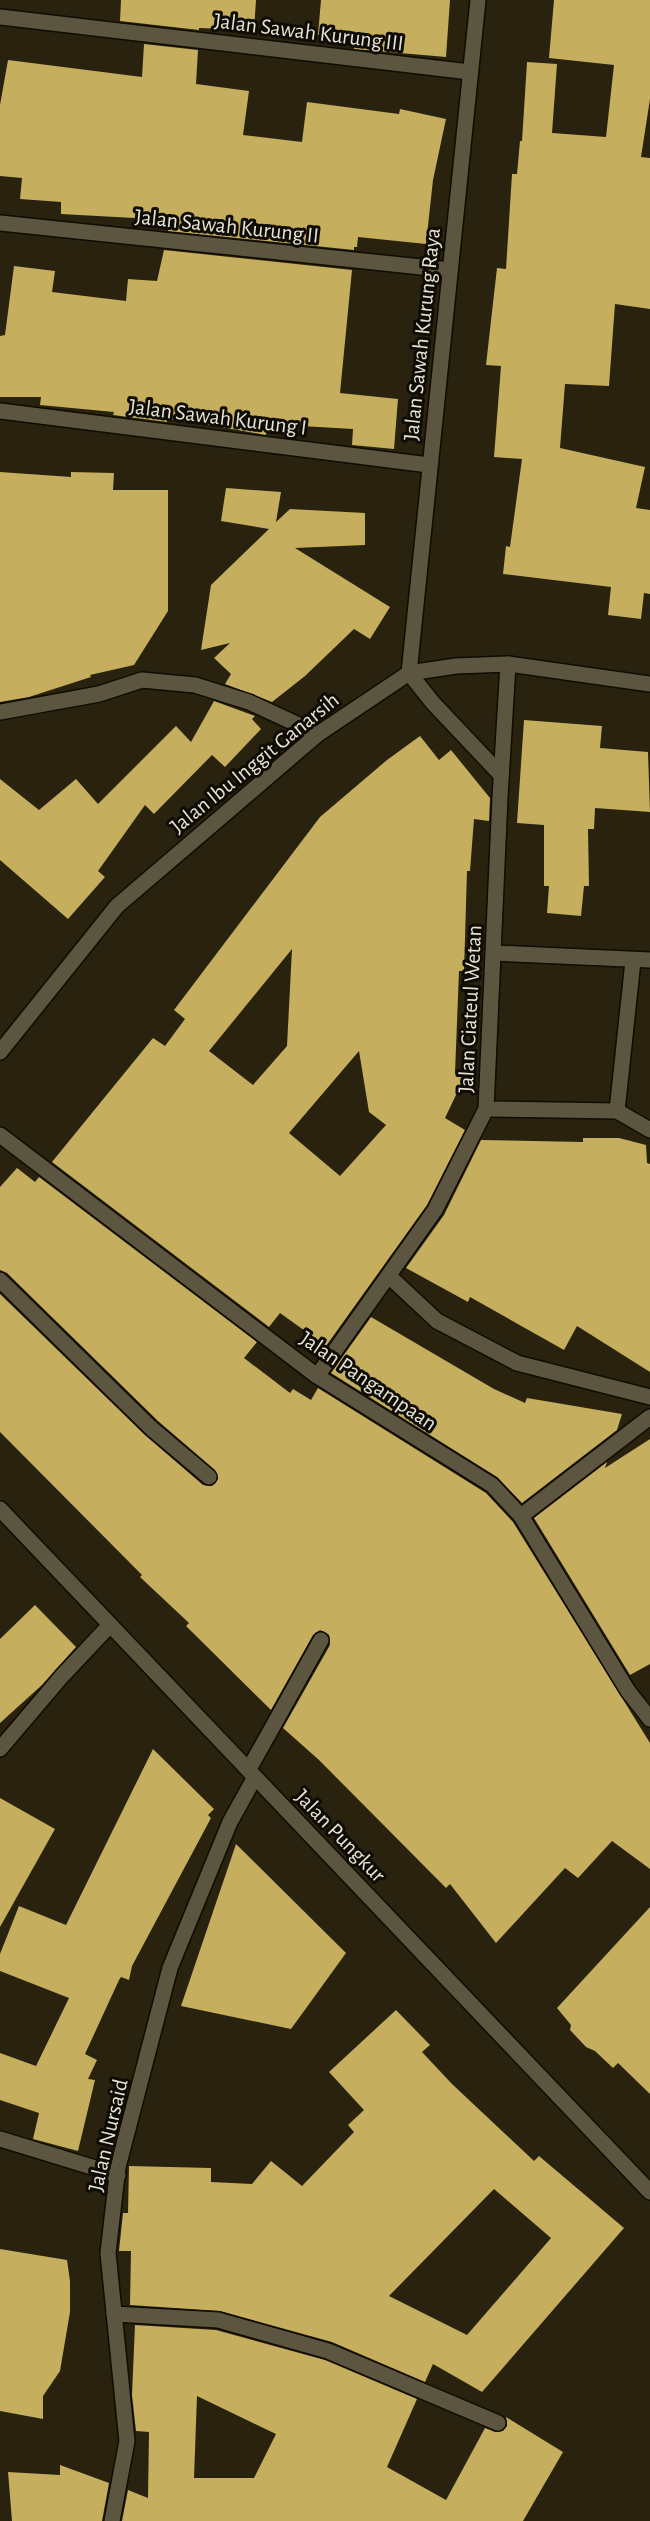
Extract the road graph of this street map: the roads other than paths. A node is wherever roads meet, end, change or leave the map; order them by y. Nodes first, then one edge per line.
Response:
1 (478, 0) edge
2 (0, 17) edge
3 (470, 72) junction
4 (0, 223) edge
5 (450, 270) junction
6 (0, 411) edge
7 (429, 465) junction
8 (508, 664) junction
9 (408, 673) junction
10 (650, 684) edge
11 (0, 711) edge
12 (318, 734) junction
13 (501, 775) junction
14 (494, 953) junction
15 (650, 960) edge
16 (633, 961) junction
17 (0, 1052) edge
18 (486, 1109) junction
19 (617, 1111) junction
20 (650, 1130) edge
21 (0, 1135) edge
22 (390, 1277) junction
23 (0, 1280) edge
24 (317, 1376) junction
25 (650, 1397) edge
26 (650, 1418) edge
27 (209, 1478) dead end
28 (0, 1509) edge
29 (521, 1516) junction
30 (111, 1625) junction
31 (321, 1640) dead end
32 (650, 1719) edge
33 (0, 1749) edge
34 (252, 1773) junction
35 (0, 2139) edge
36 (117, 2175) junction
37 (650, 2192) edge
38 (114, 2314) junction
39 (498, 2423) dead end
40 (112, 2521) edge

1 - 3 street, Jalan Sawah Kurung Raya
2 - 3 street, Jalan Sawah Kurung III
3 - 5 street, Jalan Sawah Kurung Raya
4 - 5 street, Jalan Sawah Kurung II
5 - 7 street, Jalan Sawah Kurung Raya
6 - 7 street, Jalan Sawah Kurung I
7 - 9 street, Jalan Sawah Kurung Raya
8 - 9 street, Jalan Ibu Inggit Ganarsih
8 - 10 street, Jalan Ibu Inggit Ganarsih
8 - 13 street, Jalan Ciateul Wetan
9 - 12 street, Jalan Ibu Inggit Ganarsih
9 - 13 street
11 - 12 street
12 - 17 street, Jalan Ibu Inggit Ganarsih
13 - 14 street, Jalan Ciateul Wetan
14 - 16 street
14 - 18 street, Jalan Ciateul Wetan
15 - 16 street
16 - 19 street
18 - 19 street
18 - 22 street, Jalan Ciateul Wetan
19 - 20 street
21 - 24 street, Jalan Pangampaan
22 - 24 street, Jalan Ciateul Wetan
22 - 25 street
23 - 27 street
24 - 29 street, Jalan Pangampaan
26 - 29 street
28 - 30 street, Jalan Pungkur
29 - 32 street, Jalan Pangampaan
30 - 33 street
30 - 34 street, Jalan Pungkur
31 - 34 street, Jalan Nursaid
34 - 36 street, Jalan Nursaid
34 - 37 street, Jalan Pungkur
35 - 36 street
36 - 38 street, Jalan Nursaid
38 - 39 street
38 - 40 street, Jalan Nursaid

